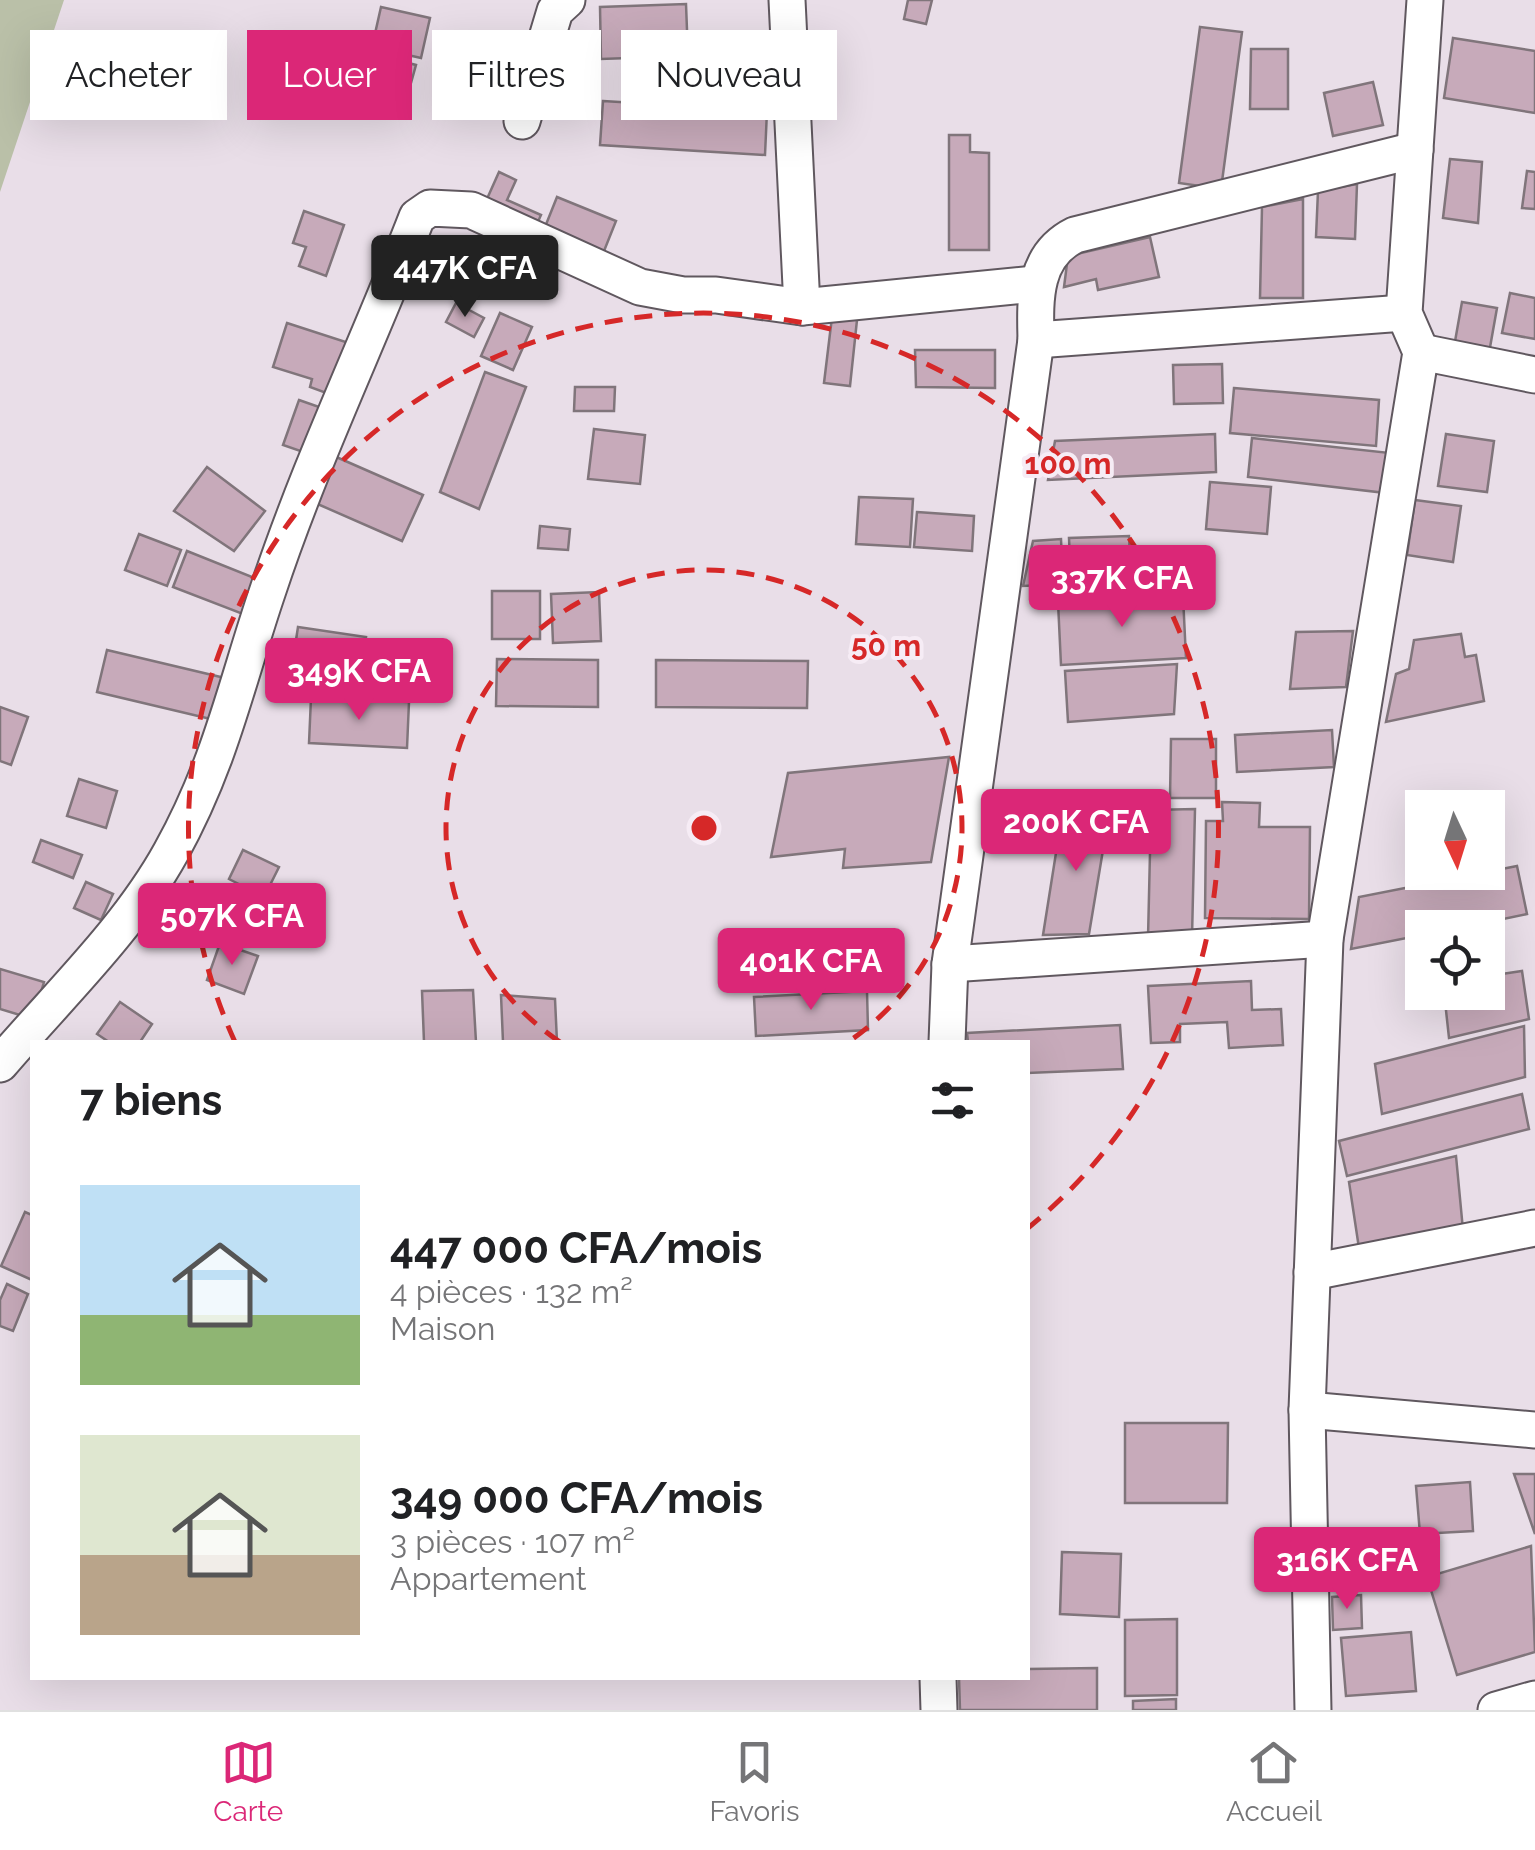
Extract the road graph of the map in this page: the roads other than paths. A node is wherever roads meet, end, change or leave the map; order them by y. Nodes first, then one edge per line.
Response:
1 (567, 0) edge
2 (787, 0) edge
3 (1425, 0) edge
4 (522, 121) dead end
5 (1415, 150) junction
6 (1035, 284) junction
7 (802, 307) junction
8 (1404, 313) junction
9 (1036, 340) junction
10 (1420, 352) junction
11 (1535, 374) edge
12 (1325, 938) junction
13 (950, 964) junction
14 (948, 1040) edge
15 (0, 1064) edge
16 (1535, 1228) edge
17 (1312, 1272) junction
18 (1306, 1410) junction
19 (1535, 1430) edge
20 (938, 1680) edge
21 (1535, 1699) edge
22 (939, 1710) edge
23 (1313, 1710) edge
24 (1496, 1710) edge

1 - 4 street
2 - 7 street
3 - 5 street
5 - 6 street
5 - 8 street
6 - 7 street
6 - 9 street
7 - 15 street
8 - 9 street
8 - 10 street
9 - 13 street
10 - 11 street
10 - 12 street
12 - 13 street
12 - 17 street
13 - 14 street
16 - 17 street
17 - 18 street
18 - 19 street
18 - 23 street
20 - 22 street
21 - 24 street

